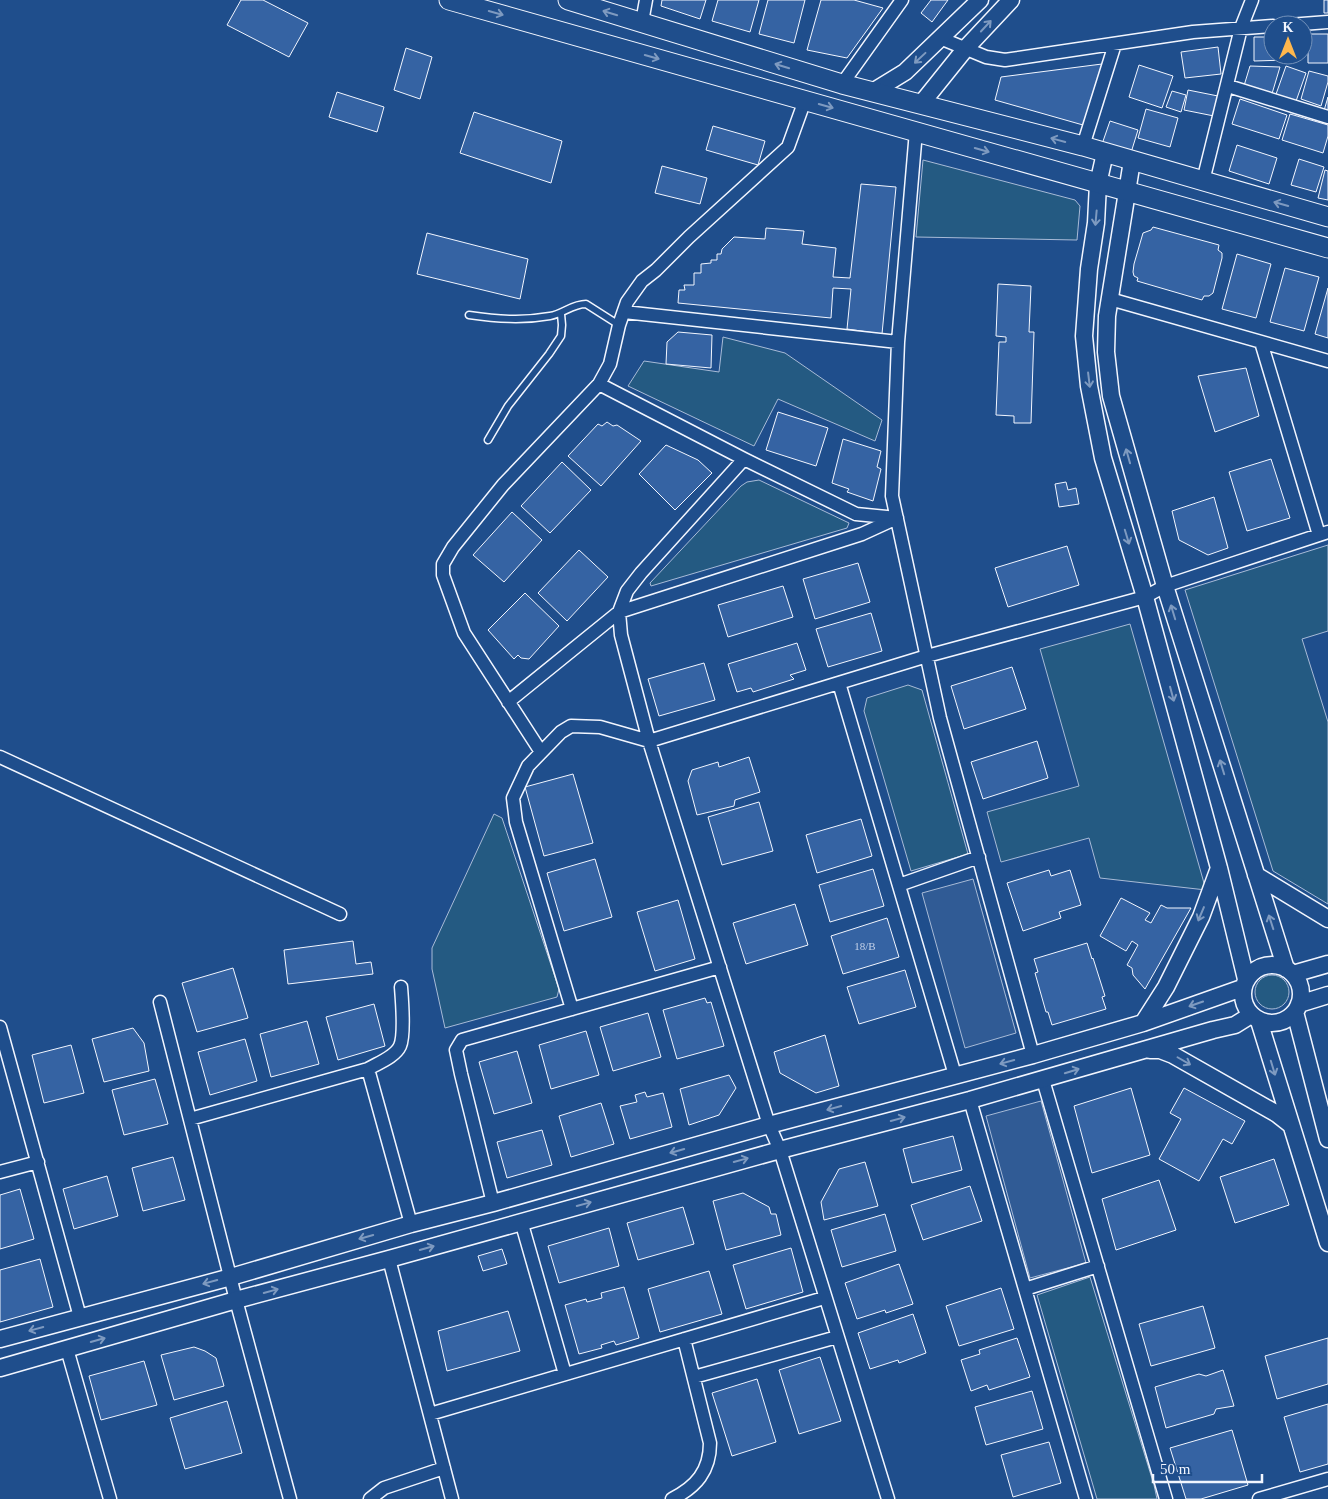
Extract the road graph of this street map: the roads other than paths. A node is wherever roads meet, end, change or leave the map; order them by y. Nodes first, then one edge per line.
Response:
1 (449, 0) edge
2 (568, 0) edge
3 (646, 0) edge
4 (902, 0) edge
5 (980, 0) edge
6 (1011, 0) edge
7 (1252, 0) edge
8 (642, 22) junction
9 (1328, 22) edge
10 (1313, 23) edge
11 (1263, 27) edge
12 (1241, 28) junction
13 (940, 38) junction
14 (1115, 44) junction
15 (966, 48) junction
16 (842, 84) junction
17 (1228, 86) junction
18 (874, 91) junction
19 (804, 100) junction
20 (921, 104) junction
21 (1328, 118) edge
22 (916, 131) junction
23 (1083, 146) junction
24 (1105, 153) junction
25 (1132, 160) junction
26 (1203, 181) junction
27 (1098, 184) junction
28 (1126, 192) junction
29 (1328, 217) edge
30 (1328, 248) edge
31 (1110, 299) junction
32 (624, 312) junction
33 (560, 314) junction
34 (469, 315) dead end
35 (619, 325) junction
36 (898, 342) junction
37 (1262, 342) junction
38 (1328, 361) edge
39 (599, 384) junction
40 (488, 440) dead end
41 (744, 459) junction
42 (897, 518) junction
43 (1324, 533) edge
44 (1165, 586) junction
45 (1145, 597) junction
46 (619, 612) junction
47 (927, 656) junction
48 (839, 683) junction
49 (508, 702) junction
50 (649, 741) junction
51 (542, 752) junction
52 (0, 757) edge
53 (978, 857) junction
54 (1219, 868) junction
55 (1256, 875) junction
56 (899, 885) junction
57 (340, 914) dead end
58 (1328, 919) edge
59 (1328, 964) edge
60 (720, 967) junction
61 (1290, 971) junction
62 (1244, 984) junction
63 (401, 986) dead end
64 (1328, 995) edge
65 (160, 1002) dead end
66 (1297, 1008) junction
67 (572, 1009) junction
68 (1255, 1018) junction
69 (1142, 1023) junction
70 (0, 1027) edge
71 (1138, 1051) junction
72 (1033, 1055) junction
73 (368, 1069) junction
74 (956, 1075) junction
75 (1043, 1080) junction
76 (970, 1100) junction
77 (190, 1119) junction
78 (769, 1125) junction
79 (1291, 1125) junction
80 (1328, 1139) edge
81 (780, 1150) junction
82 (38, 1162) junction
83 (0, 1172) edge
84 (493, 1203) junction
85 (521, 1222) junction
86 (411, 1224) junction
87 (1328, 1243) edge
88 (389, 1260) junction
89 (1098, 1266) junction
90 (231, 1277) junction
91 (1025, 1289) junction
92 (824, 1298) junction
93 (236, 1300) junction
94 (80, 1317) junction
95 (837, 1336) junction
96 (0, 1338) edge
97 (684, 1339) junction
98 (67, 1349) junction
99 (0, 1368) edge
100 (565, 1374) junction
101 (694, 1377) junction
102 (430, 1414) junction
103 (444, 1468) junction
104 (1328, 1479) edge
105 (110, 1499) edge
106 (290, 1499) edge
107 (370, 1499) edge
108 (452, 1499) edge
109 (672, 1499) edge
110 (888, 1499) edge
111 (1086, 1499) edge
112 (1166, 1499) edge
113 (1259, 1499) edge

1 -> 19 main road
8 -> 2 main road
3 - 8 street
4 - 16 street
5 - 13 street
15 -> 6 street
7 - 12 street
16 -> 8 main road
9 - 10 street
11 - 12 street
12 - 14 street
12 - 17 street
13 - 15 street
13 -> 18 street
14 - 15 street
14 - 23 street
15 - 20 street
16 - 18 main road
17 - 21 street
17 - 26 street
18 - 20 main road
19 -> 22 main road
19 - 32 street
23 -> 20 main road
22 -> 27 main road
22 - 36 street
23 - 24 main road
24 - 25 main road
24 - 27 street
25 - 26 main road
25 - 28 street
29 -> 26 main road
27 - 28 main road
27 -> 45 street
28 - 30 main road
28 - 31 street
31 - 37 street
44 -> 31 street
32 - 35 street
32 - 36 street
33 - 34 lane
33 - 35 lane
33 - 40 lane
35 - 39 street
36 - 42 street
37 - 38 street
37 - 43 street
39 - 41 street
39 - 49 street
41 - 42 street
41 - 46 street
42 - 46 street
42 - 47 street
43 - 44 street
44 - 45 street
55 -> 44 street
45 - 47 street
45 -> 54 street
46 - 49 street
46 - 50 street
47 - 48 street
47 - 53 street
48 - 50 street
48 - 56 street
49 - 51 street
50 - 51 street
50 - 60 street
51 - 67 street
52 - 57 street
53 - 56 street
53 - 72 street
54 - 62 street
54 -> 69 street
55 - 58 street
61 -> 55 street
56 - 74 street
59 - 61 street
60 - 67 street
60 - 78 street
61 - 62 street
61 - 66 street
62 - 68 street
62 -> 69 street
63 - 73 street
64 - 66 street
65 - 77 street
66 - 68 street
66 - 80 street
67 - 84 street
68 - 71 street
68 -> 79 street
69 - 72 street
70 - 82 street
75 -> 71 street
71 -> 79 street
72 -> 74 street
73 - 77 street
73 - 86 street
74 -> 78 street
75 - 76 street
75 - 89 street
81 -> 76 street
76 - 91 street
77 - 90 street
78 - 81 street
78 -> 84 street
79 - 87 street
85 -> 81 street
81 - 92 street
82 - 83 street
82 - 94 street
84 - 86 street
88 -> 85 street
85 - 100 street
86 -> 90 street
93 -> 88 street
88 - 102 street
89 - 91 street
89 - 112 street
90 - 93 street
90 -> 94 street
91 - 111 street
92 - 95 street
92 - 97 street
98 -> 93 street
93 - 106 street
94 -> 96 street
95 - 101 street
95 - 110 street
97 - 100 street
97 - 101 street
98 - 99 street
98 - 105 street
100 - 102 street
101 - 109 street
102 - 103 street
103 - 107 street
103 - 108 street
104 - 113 street

